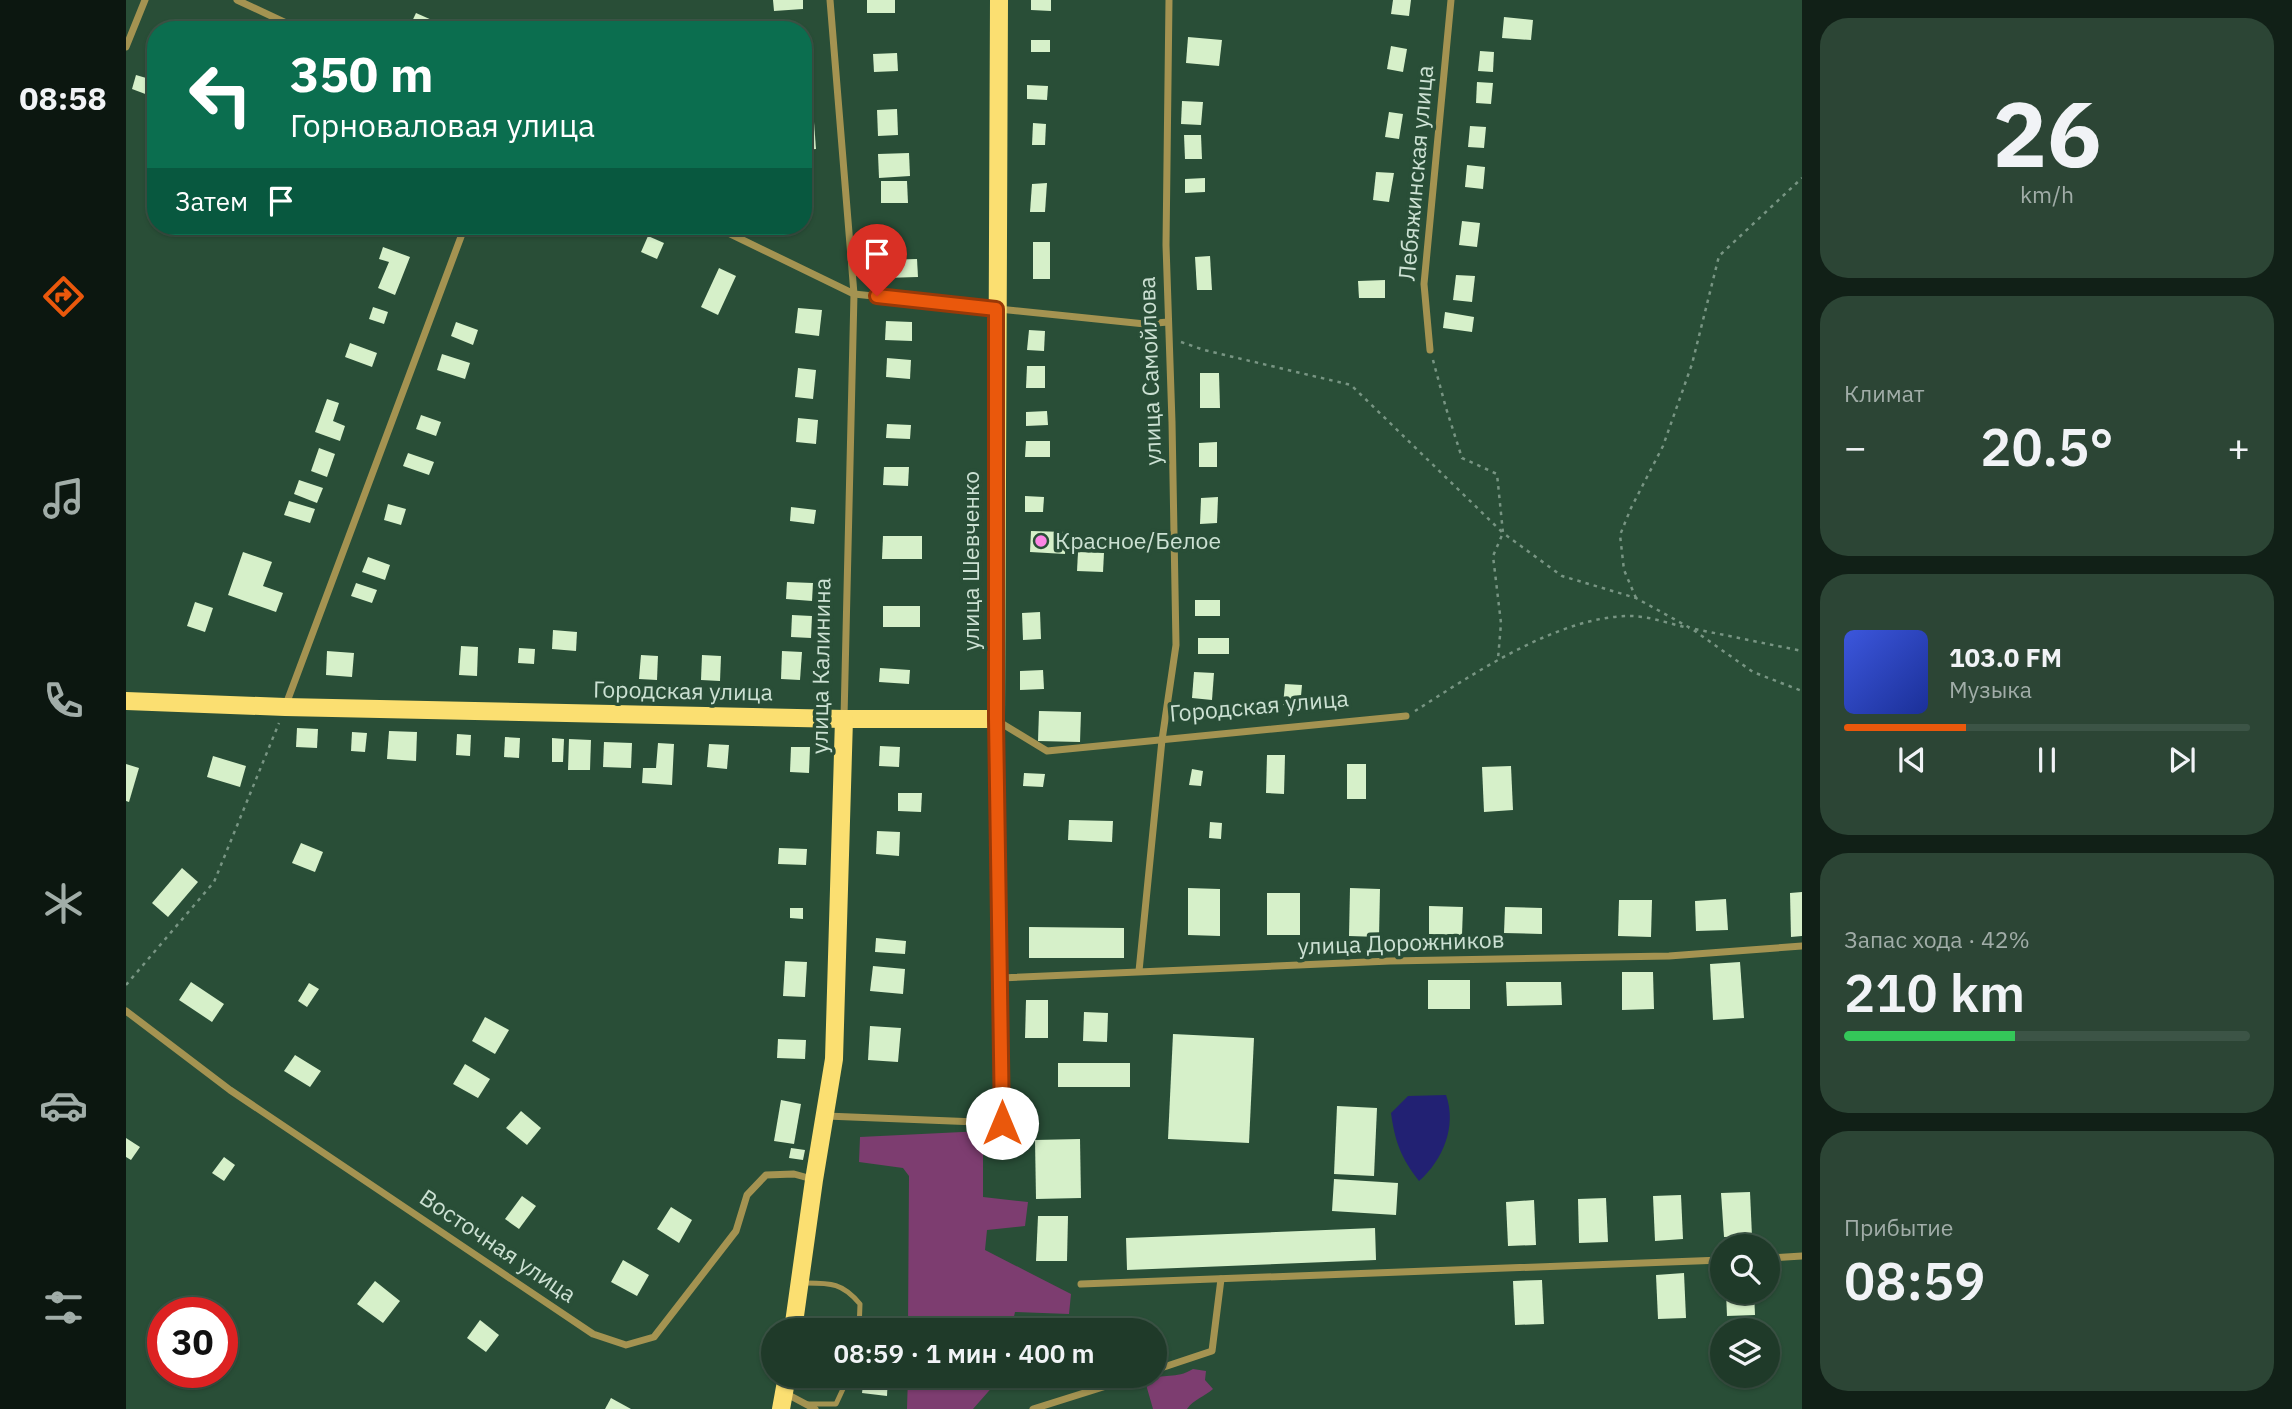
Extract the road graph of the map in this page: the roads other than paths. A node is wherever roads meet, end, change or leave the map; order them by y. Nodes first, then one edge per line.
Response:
1 (145, 0) edge
2 (237, 0) edge
3 (830, 0) edge
4 (999, 0) edge
5 (1169, 0) edge
6 (1451, 0) edge
7 (282, 21) edge
8 (126, 47) edge
9 (462, 235) edge
10 (732, 235) edge
11 (854, 294) junction
12 (996, 309) junction
13 (1168, 322) junction
14 (1430, 350) road end
15 (126, 701) edge
16 (285, 707) junction
17 (1406, 716) road end
18 (844, 719) junction
19 (996, 719) junction
20 (1162, 740) junction
21 (1802, 946) edge
22 (1139, 971) junction
23 (1001, 978) junction
24 (126, 1011) edge
25 (825, 1116) junction
26 (814, 1180) junction
27 (1802, 1256) edge
28 (1780, 1257) edge
29 (1710, 1260) edge
30 (1221, 1279) junction
31 (801, 1283) junction
32 (1081, 1284) dead end
33 (795, 1318) edge
34 (859, 1318) edge
35 (1167, 1366) edge
36 (843, 1388) edge
37 (1100, 1388) edge
38 (784, 1392) edge
39 (804, 1404) junction
40 (815, 1409) edge
41 (1034, 1409) edge

1 - 8 street
2 - 7 street
3 - 11 street, улица Калинина
4 - 12 main road, улица Шевченко
5 - 13 street, улица Самойлова
6 - 14 street, Лебяжинская улица
9 - 16 street
10 - 11 street
11 - 12 street
11 - 18 street, улица Калинина
12 - 13 street
12 - 19 main road, улица Шевченко
13 - 20 street, улица Самойлова
15 - 16 main road, Городская улица
16 - 18 main road, Городская улица
17 - 20 street, Городская улица
18 - 19 main road, Городская улица
18 - 25 main road, улица Калинина
19 - 20 street, Городская улица
19 - 23 street, улица Шевченко
20 - 22 street, улица Самойлова
21 - 22 street, улица Дорожников
22 - 23 street, улица Дорожников
23 - 25 street, улица Шевченко
24 - 26 street, Восточная улица
25 - 26 main road, улица Калинина
26 - 31 main road, улица Калинина
27 - 28 street
29 - 30 street
30 - 32 street
30 - 35 street
31 - 33 main road, улица Калинина
31 - 34 lane
36 - 39 lane
37 - 41 street
38 - 39 street
39 - 40 street

